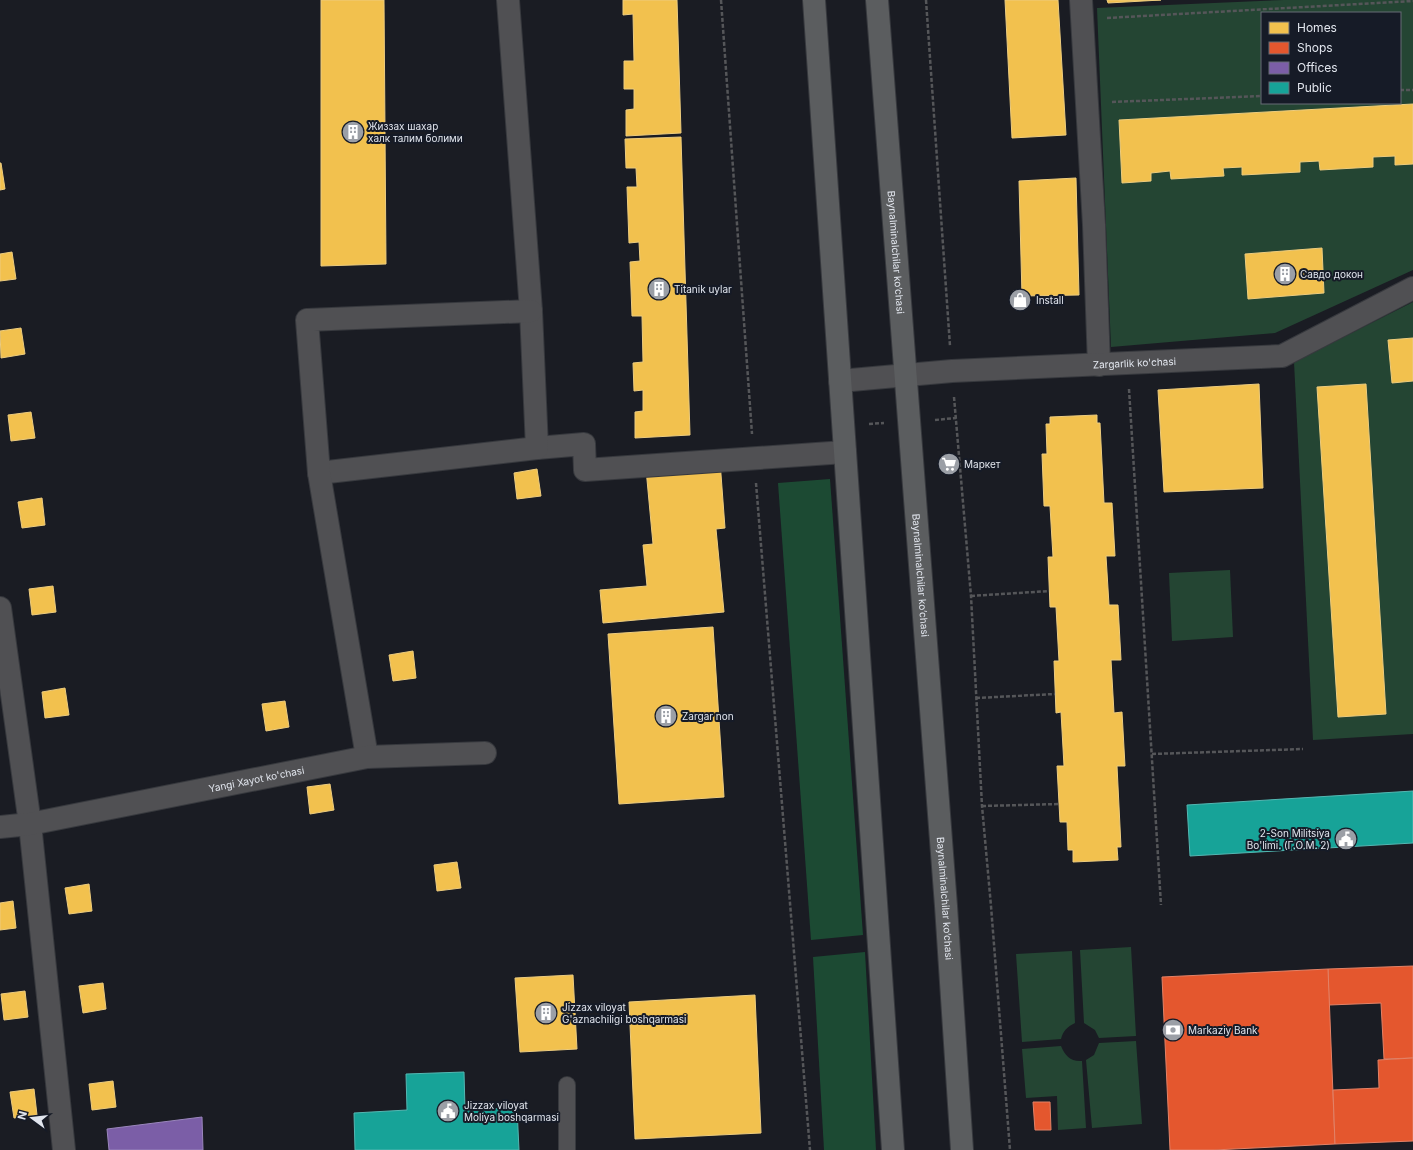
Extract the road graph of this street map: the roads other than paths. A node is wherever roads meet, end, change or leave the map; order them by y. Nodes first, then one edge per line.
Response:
1 (508, 0) edge
2 (814, 0) edge
3 (876, 0) edge
4 (1082, 10) edge
5 (1413, 288) edge
6 (531, 311) junction
7 (1099, 364) junction
8 (904, 375) junction
9 (840, 381) junction
10 (537, 448) junction
11 (845, 452) junction
12 (319, 473) junction
13 (0, 608) edge
14 (485, 753) dead end
15 (367, 757) junction
16 (30, 824) junction
17 (0, 827) edge
18 (567, 1085) dead end
19 (64, 1150) edge
20 (567, 1150) edge
21 (894, 1150) edge
22 (962, 1150) edge

1 - 6 street
2 - 9 main road
3 - 8 main road, Baynalminalchilar ko’chasi
4 - 7 street
5 - 7 street, Zargarlik ko'chasi
6 - 10 street
6 - 12 street
7 - 8 street, Zargarlik ko'chasi
8 - 9 street, Zargarlik ko'chasi
8 - 22 main road, Baynalminalchilar ko’chasi
9 - 11 main road
10 - 11 street
10 - 12 street
11 - 21 main road
12 - 15 street
13 - 16 street
14 - 15 street, Yangi Xayot ko'chasi
15 - 16 street, Yangi Xayot ko'chasi
16 - 17 street, Yangi Xayot ko'chasi
16 - 19 street
18 - 20 lane

